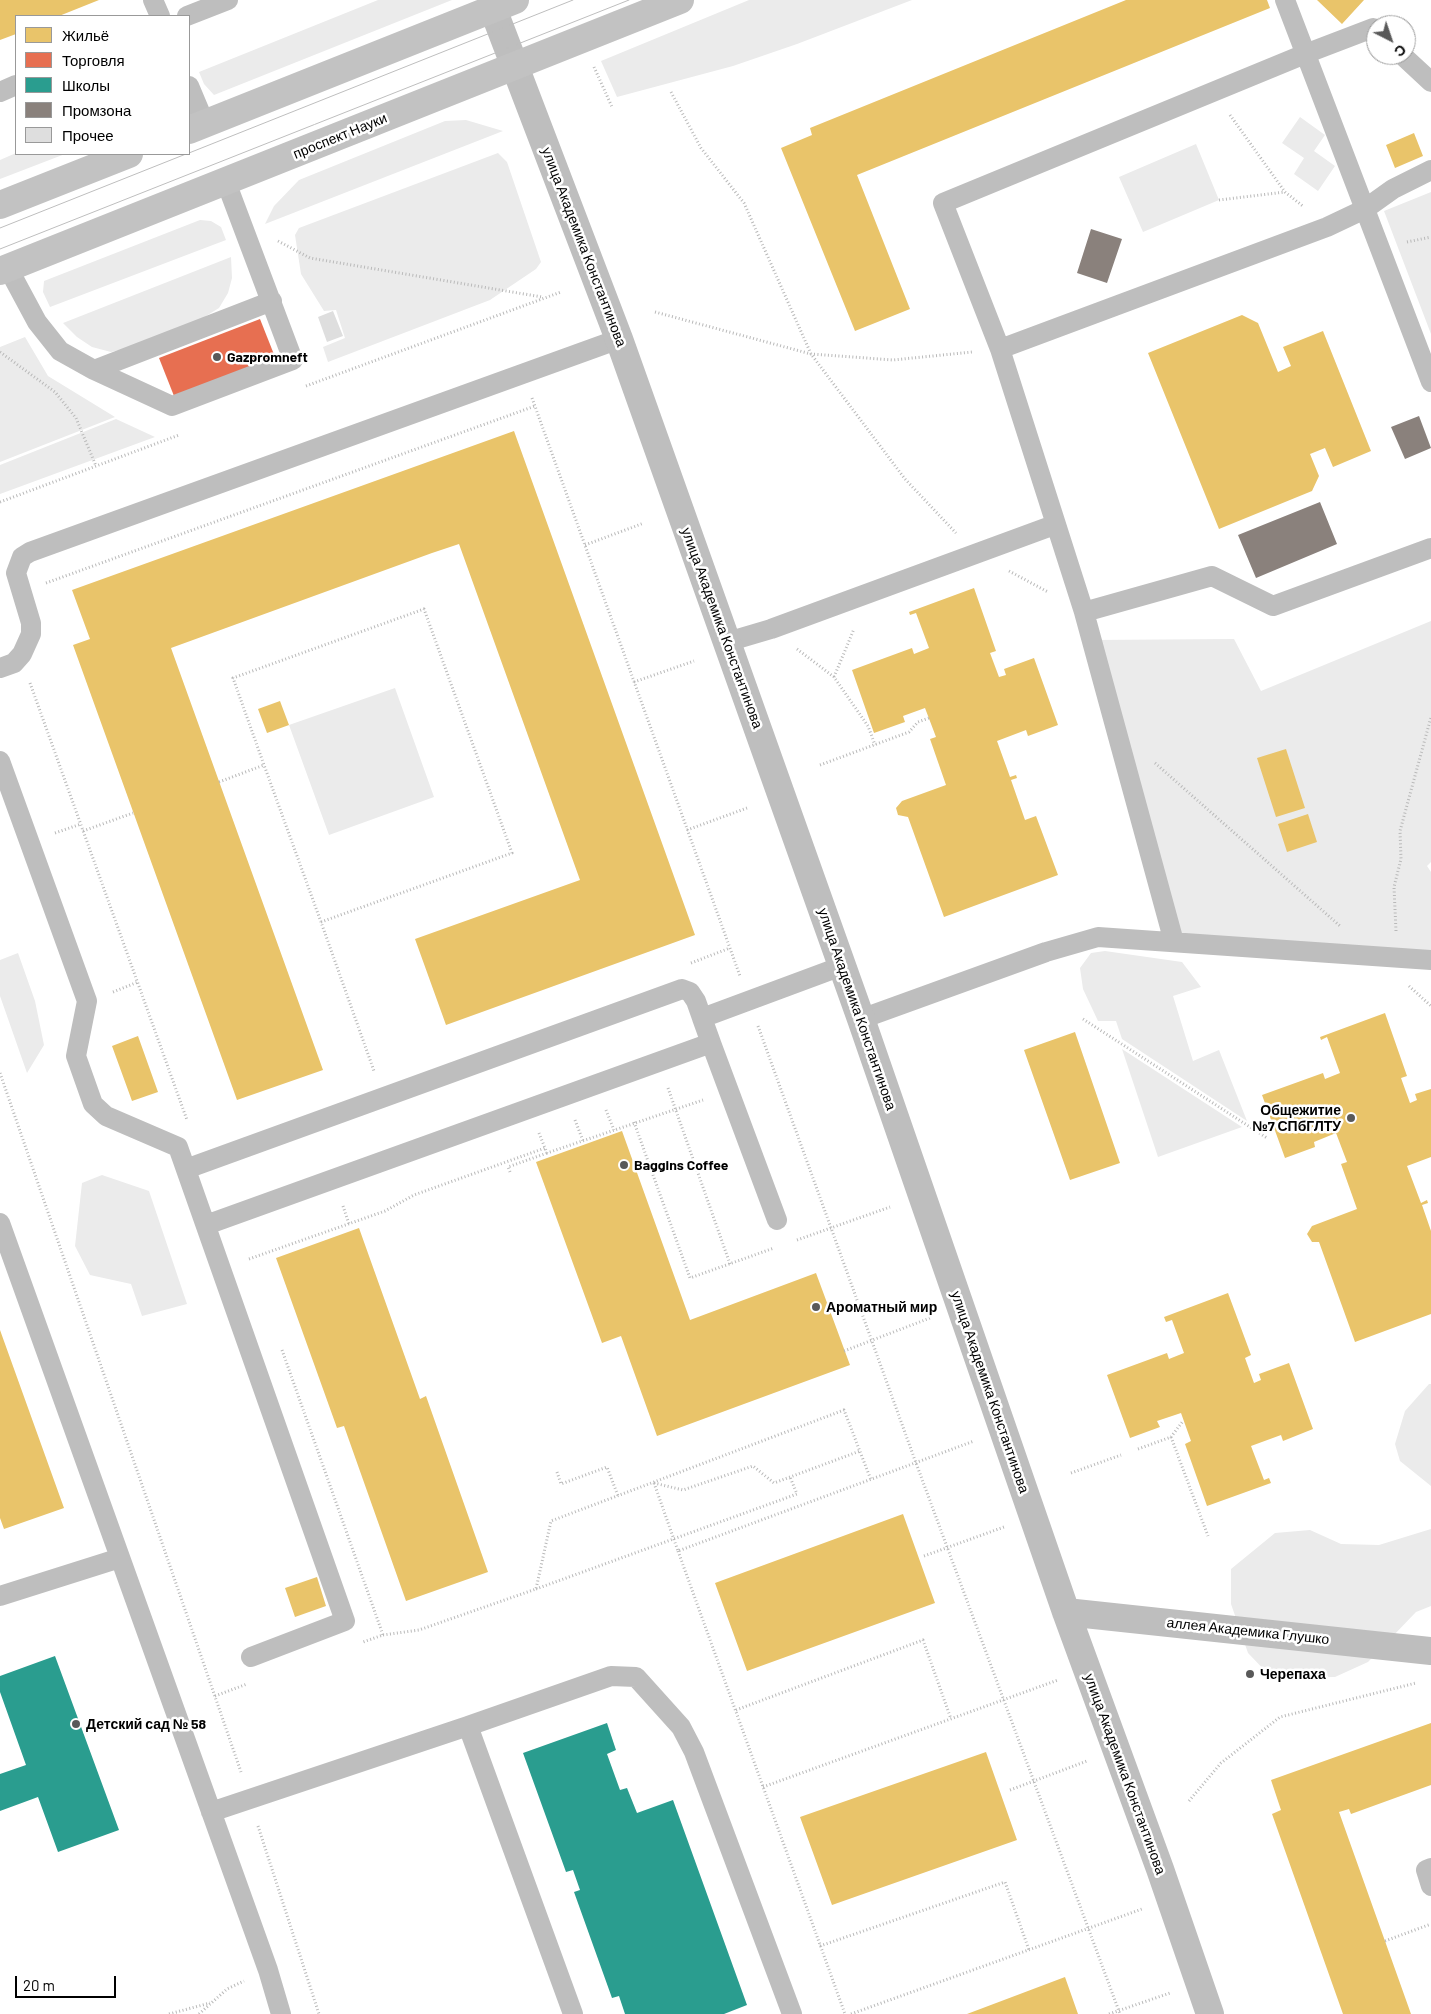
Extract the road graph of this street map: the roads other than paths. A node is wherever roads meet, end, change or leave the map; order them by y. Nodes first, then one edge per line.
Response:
1 (153, 0) edge
2 (228, 0) edge
3 (680, 0) edge
4 (1285, 0) edge
5 (504, 4) edge
6 (160, 15) edge
7 (190, 15) edge
8 (1366, 31) edge
9 (1305, 54) junction
10 (1413, 65) edge
11 (515, 66) junction
12 (1431, 82) edge
13 (15, 85) edge
14 (190, 91) edge
15 (0, 92) edge
16 (197, 127) edge
17 (127, 155) edge
18 (1431, 170) edge
19 (226, 182) junction
20 (0, 205) edge
21 (1365, 209) junction
22 (4, 270) edge
23 (272, 301) junction
24 (619, 339) junction
25 (1000, 349) junction
26 (94, 370) junction
27 (1431, 382) edge
28 (1054, 525) junction
29 (1431, 548) edge
30 (1084, 612) junction
31 (727, 642) junction
32 (0, 668) edge
33 (0, 761) edge
34 (1174, 942) junction
35 (1431, 960) edge
36 (842, 966) junction
37 (702, 1018) junction
38 (861, 1019) junction
39 (711, 1044) junction
40 (194, 1166) junction
41 (777, 1220) dead end
42 (0, 1223) edge
43 (206, 1225) junction
44 (120, 1558) junction
45 (0, 1596) edge
46 (1066, 1612) junction
47 (1431, 1651) edge
48 (251, 1657) dead end
49 (468, 1726) junction
50 (211, 1812) junction
51 (1431, 1868) edge
52 (1431, 1886) edge
53 (281, 2014) edge
54 (573, 2014) edge
55 (792, 2014) edge
56 (1210, 2014) edge

1 - 6 lane
2 - 7 lane
3 - 11 main road, проспект Науки
4 - 9 lane
5 - 11 street, улица Академика Константинова
5 - 16 main road
8 - 9 lane
9 - 21 lane
9 - 25 lane
10 - 12 lane
11 - 19 main road, проспект Науки
11 - 24 street, улица Академика Константинова
13 - 15 lane
14 - 16 lane
17 - 20 main road
18 - 21 lane
19 - 22 main road, проспект Науки
19 - 23 lane
21 - 25 lane
21 - 27 lane
22 - 26 lane
23 - 26 lane
23 - 26 lane
24 - 31 street, улица Академика Константинова
24 - 32 lane
25 - 28 lane
28 - 30 lane
28 - 31 lane
29 - 30 lane
30 - 34 lane
31 - 36 street, улица Академика Константинова
33 - 40 lane
34 - 35 lane
34 - 38 lane
36 - 37 lane
36 - 38 street, улица Академика Константинова
37 - 39 lane
37 - 40 lane
38 - 46 street, улица Академика Константинова
39 - 41 lane
39 - 43 lane
40 - 43 lane
42 - 44 lane
43 - 48 lane
44 - 45 lane
44 - 50 lane
46 - 47 street, аллея Академика Глушко
46 - 56 street, улица Академика Константинова
49 - 50 lane
49 - 54 lane
49 - 55 lane
50 - 53 lane
51 - 52 lane

